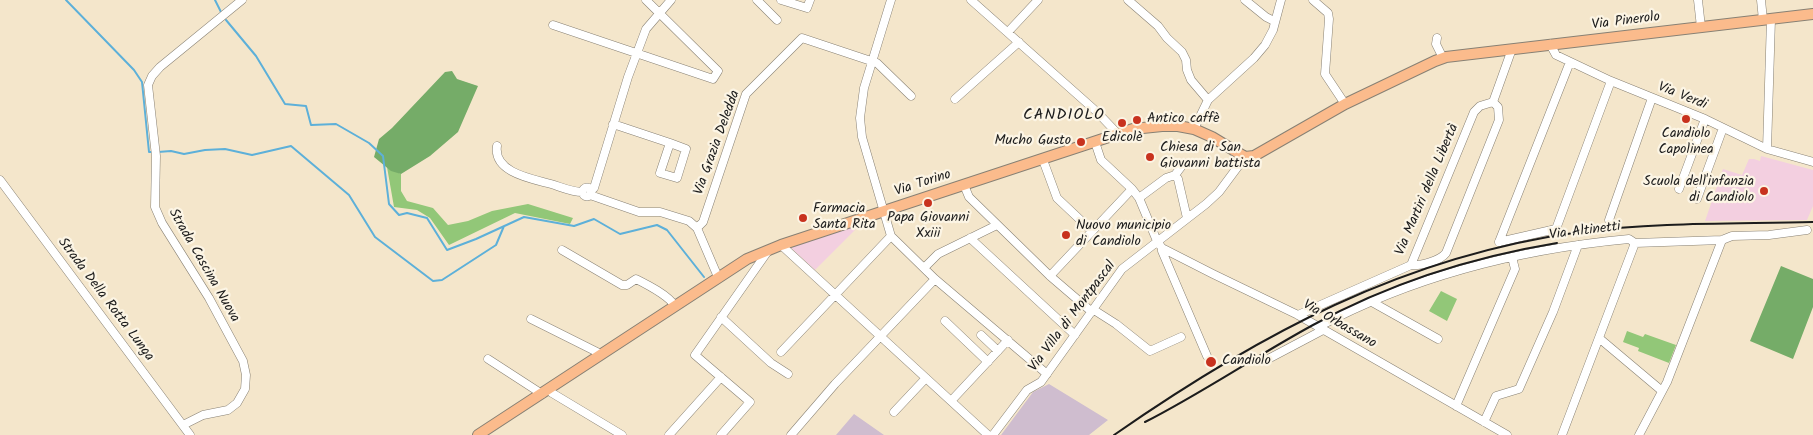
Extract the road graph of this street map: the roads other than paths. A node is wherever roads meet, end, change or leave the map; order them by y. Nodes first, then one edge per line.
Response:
1 (242, 0) edge
2 (646, 0) edge
3 (671, 0) edge
4 (757, 0) edge
5 (782, 0) edge
6 (810, 0) edge
7 (891, 0) edge
8 (971, 0) edge
9 (1038, 0) edge
10 (1128, 0) edge
11 (1245, 0) edge
12 (1281, 0) edge
13 (1313, 0) edge
14 (1761, 0) edge
15 (1697, 2) edge
16 (659, 12) junction
17 (1813, 14) edge
18 (1767, 19) junction
19 (777, 20) dead end
20 (1274, 21) junction
21 (553, 26) dead end
22 (1701, 27) junction
23 (1008, 32) junction
24 (1437, 38) dead end
25 (1019, 42) junction
26 (1550, 44) junction
27 (1512, 48) junction
28 (636, 54) junction
29 (1443, 58) junction
30 (872, 60) junction
31 (1570, 62) junction
32 (1611, 81) junction
33 (911, 96) dead end
34 (1652, 98) junction
35 (956, 99) dead end
36 (1208, 100) junction
37 (1493, 102) junction
38 (1345, 104) junction
39 (1705, 119) junction
40 (613, 124) junction
41 (1723, 128) junction
42 (1194, 129) junction
43 (1117, 133) junction
44 (1095, 142) junction
45 (670, 143) junction
46 (496, 146) dead end
47 (1767, 149) junction
48 (1245, 157) junction
49 (1043, 160) junction
50 (1813, 162) edge
51 (1184, 163) dead end
52 (1175, 175) junction
53 (0, 180) edge
54 (964, 185) junction
55 (1132, 189) junction
56 (1679, 189) dead end
57 (588, 191) junction
58 (1139, 198) junction
59 (1697, 199) dead end
60 (884, 211) junction
61 (1187, 218) junction
62 (1609, 220) dead end
63 (997, 225) junction
64 (697, 228) junction
65 (1089, 228) junction
66 (1806, 230) dead end
67 (891, 236) junction
68 (970, 238) junction
69 (1722, 240) junction
70 (1636, 243) junction
71 (1160, 244) junction
72 (1578, 245) junction
73 (781, 246) junction
74 (562, 250) dead end
75 (768, 251) junction
76 (1512, 256) junction
77 (1411, 265) junction
78 (924, 268) junction
79 (1050, 276) junction
80 (718, 277) junction
81 (935, 279) junction
82 (834, 295) junction
83 (1372, 302) junction
84 (675, 306) junction
85 (1093, 311) junction
86 (1298, 315) junction
87 (721, 317) junction
88 (531, 319) dead end
89 (945, 322) dead end
90 (1320, 329) junction
91 (981, 335) dead end
92 (1075, 335) junction
93 (880, 336) junction
94 (1181, 337) dead end
95 (1599, 338) junction
96 (1438, 339) dead end
97 (1008, 340) junction
98 (998, 351) junction
99 (780, 352) dead end
100 (601, 354) junction
101 (1207, 356) dead end
102 (1270, 358) dead end
103 (488, 359) dead end
104 (988, 362) junction
105 (788, 374) dead end
106 (1047, 374) junction
107 (721, 377) junction
108 (926, 378) junction
109 (546, 391) junction
110 (1662, 391) junction
111 (951, 401) junction
112 (1456, 406) junction
113 (894, 412) dead end
114 (1484, 422) junction
115 (182, 425) junction
116 (190, 435) edge
117 (478, 435) edge
118 (622, 435) edge
119 (669, 435) edge
120 (721, 435) edge
121 (791, 435) edge
122 (988, 435) edge
123 (993, 435) edge
124 (1507, 435) edge
125 (1562, 435) edge
126 (1639, 435) edge

1 - 115 street, Strada Cascina Nuova
2 - 16 street
3 - 16 street
4 - 19 street
5 - 6 street
7 - 30 street
8 - 23 street
9 - 23 street
10 - 36 street
11 - 20 street
12 - 20 street
13 - 38 street
14 - 18 street
15 - 22 street
16 - 28 street
16 - 28 street
17 - 18 main road, Via Pinerolo
18 - 22 main road, Via Pinerolo
18 - 47 street
20 - 36 street
21 - 28 street
22 - 26 main road, Via Pinerolo
23 - 25 street
24 - 29 street
25 - 35 street
25 - 43 street
26 - 27 main road, Via Pinerolo
26 - 31 street, Via Verdi
27 - 29 main road, Via Pinerolo
27 - 37 street
28 - 40 street
29 - 38 main road, Via Pinerolo
30 - 33 street, Via Grazia Deledda
30 - 60 street
30 - 64 street, Via Grazia Deledda
31 - 32 street, Via Verdi
31 - 32 street
32 - 34 street, Via Verdi
34 - 39 street, Via Verdi
34 - 62 street
36 - 42 street
37 - 77 street, Via Martiri della Libertà
37 - 77 street
38 - 48 main road, Via Pinerolo
39 - 41 street, Via Verdi
39 - 56 street
40 - 45 street
40 - 57 street
41 - 47 street, Via Verdi
41 - 59 street
42 - 43 main road, Via Torino
42 - 48 main road
43 - 44 main road, Via Torino
44 - 49 main road, Via Torino
44 - 55 street
45 - 45 street
46 - 57 street
47 - 50 street, Via Verdi
48 - 61 street, Via Villa di Montpascal
49 - 54 main road, Via Torino
49 - 65 street
51 - 52 street
52 - 58 street
52 - 61 street
53 - 115 street, Strada Della Rotta Lunga
54 - 60 main road, Via Torino
54 - 63 street
55 - 58 street
55 - 65 street
57 - 64 street
58 - 71 street
60 - 67 street
60 - 73 main road, Via Torino
61 - 71 street, Via Villa di Montpascal
63 - 68 street
63 - 79 street
64 - 80 street
65 - 79 street
66 - 69 street, Via Altinetti
67 - 78 street
67 - 82 street
68 - 78 street
68 - 92 street
69 - 70 street, Via Altinetti
69 - 110 street
70 - 72 street, Via Altinetti
70 - 95 street
71 - 85 street, Via Villa di Montpascal
71 - 86 street, Via Orbassano
71 - 101 street
72 - 76 street, Via Altinetti
72 - 114 street
73 - 75 main road, Via Torino
73 - 82 street
74 - 84 street
75 - 80 main road, Via Torino
75 - 87 street
76 - 83 street, Via Altinetti
76 - 112 street
77 - 86 street, Via Martiri della Libertà
78 - 81 street
79 - 85 street
80 - 84 main road, Via Torino
81 - 93 street
81 - 97 street
82 - 93 street
82 - 99 street
83 - 90 street, Via Altinetti
83 - 96 street
84 - 100 main road, Via Torino
85 - 92 street, Via Villa di Montpascal
85 - 94 street
86 - 90 street, Via Orbassano
87 - 105 street
87 - 107 street
88 - 100 street
89 - 104 street
90 - 102 street, Via Altinetti
90 - 112 street, Via Orbassano
91 - 98 street
92 - 106 street, Via Villa di Montpascal
93 - 108 street
93 - 121 street
95 - 110 street
95 - 125 street
97 - 98 street
97 - 106 street
98 - 104 street
100 - 109 main road, Via Torino
103 - 109 street
104 - 111 street
106 - 123 street, Via Villa di Montpascal
107 - 119 street
107 - 120 street
108 - 111 street
108 - 113 street
109 - 117 main road, Via Torino
109 - 118 street
110 - 126 street
111 - 122 street
112 - 114 street, Via Orbassano
114 - 124 street, Via Orbassano
115 - 116 street, Strada Della Rotta Lunga

